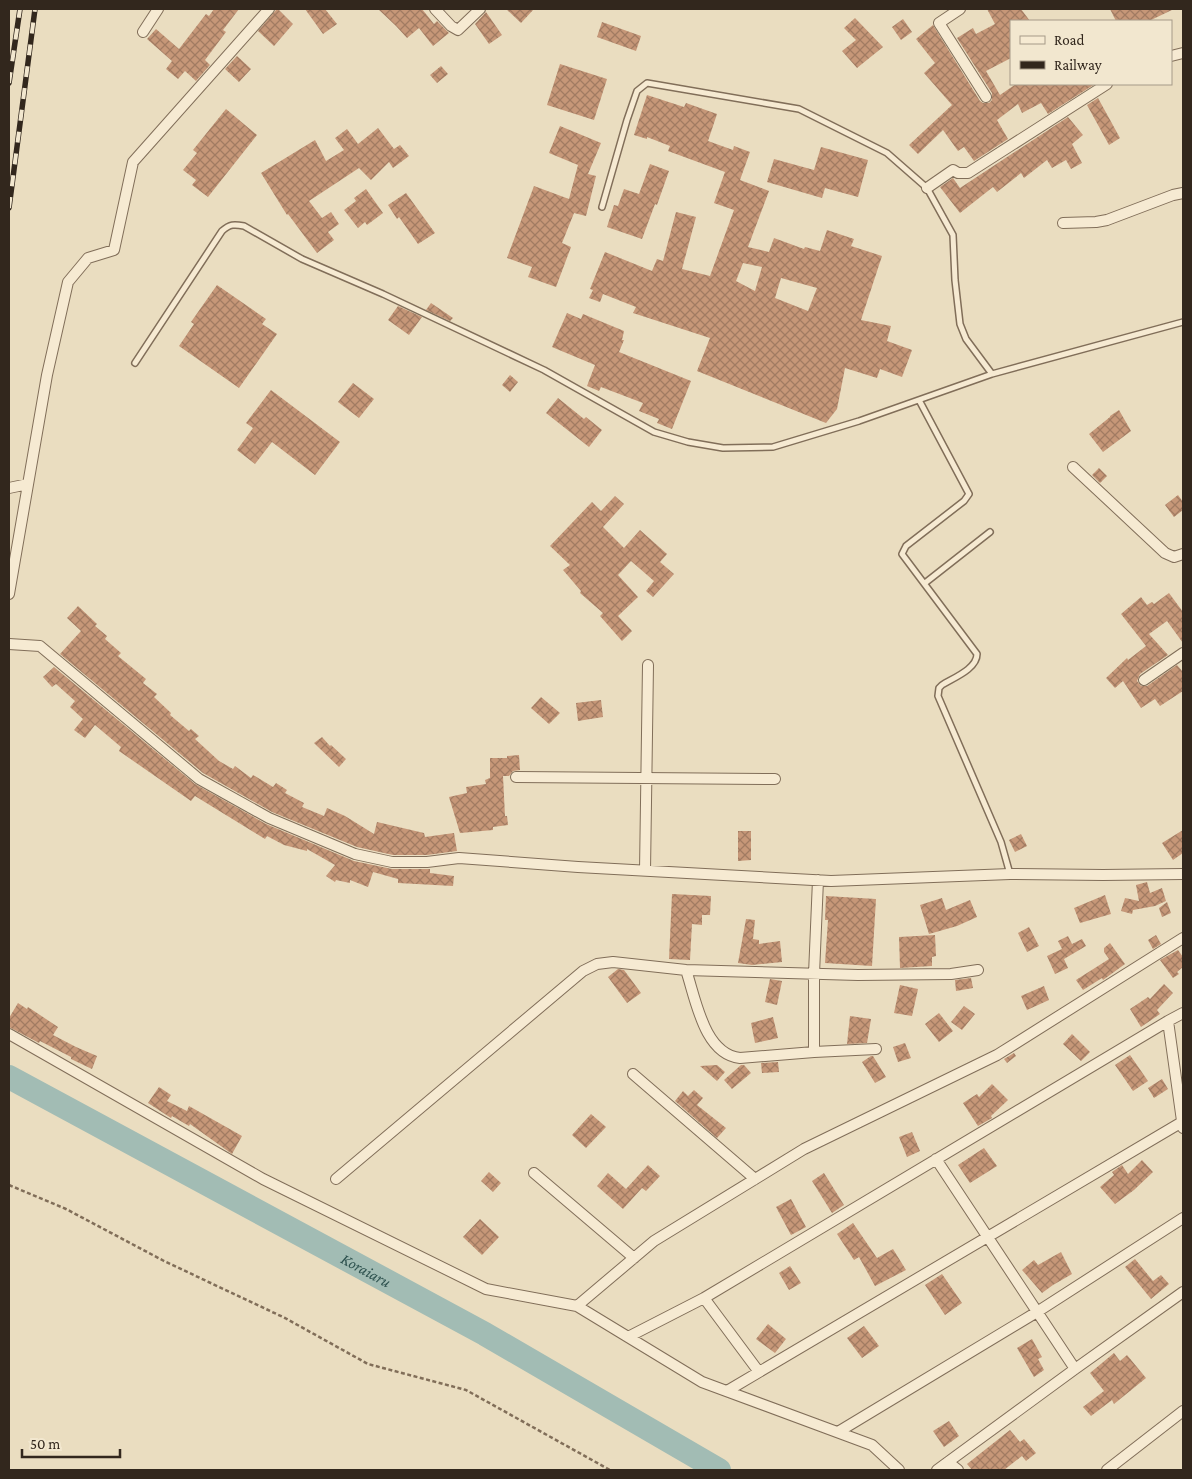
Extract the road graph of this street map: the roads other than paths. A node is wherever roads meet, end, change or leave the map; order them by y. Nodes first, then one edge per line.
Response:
1 (158, 9) edge
2 (269, 9) edge
3 (435, 9) edge
4 (480, 9) edge
5 (960, 9) edge
6 (143, 32) dead end
7 (1105, 85) edge
8 (986, 97) dead end
9 (927, 188) junction
10 (1183, 193) edge
11 (602, 207) dead end
12 (1064, 223) dead end
13 (1183, 322) edge
14 (135, 363) dead end
15 (992, 374) junction
16 (919, 400) junction
17 (1073, 467) dead end
18 (28, 484) junction
19 (9, 488) edge
20 (990, 532) dead end
21 (1183, 554) edge
22 (924, 583) junction
23 (9, 594) edge
24 (9, 644) edge
25 (1183, 653) edge
26 (648, 665) dead end
27 (1144, 680) dead end
28 (516, 777) dead end
29 (647, 778) junction
30 (775, 778) dead end
31 (645, 871) junction
32 (1010, 874) junction
33 (1183, 874) edge
34 (818, 880) junction
35 (1183, 938) edge
36 (686, 970) junction
37 (978, 970) dead end
38 (814, 974) junction
39 (1183, 1014) edge
40 (1168, 1021) junction
41 (9, 1034) edge
42 (876, 1049) dead end
43 (814, 1052) junction
44 (633, 1074) dead end
45 (1181, 1098) edge
46 (1183, 1125) edge
47 (936, 1159) junction
48 (534, 1174) dead end
49 (336, 1179) dead end
50 (755, 1179) junction
51 (1183, 1218) edge
52 (988, 1237) junction
53 (634, 1258) junction
54 (1183, 1292) edge
55 (704, 1298) junction
56 (577, 1306) junction
57 (1037, 1312) junction
58 (628, 1337) junction
59 (1075, 1368) junction
60 (759, 1372) junction
61 (727, 1391) junction
62 (1183, 1411) edge
63 (838, 1432) junction
64 (948, 1462) junction
65 (899, 1470) edge
66 (937, 1470) edge
67 (958, 1470) edge
68 (1107, 1470) edge

1 - 6 street
2 - 18 street
3 - 4 street
5 - 8 street
7 - 9 street
9 - 11 lane
9 - 15 lane
10 - 12 street
13 - 15 lane
14 - 16 lane
15 - 16 lane
16 - 22 lane
17 - 21 street
18 - 19 street
18 - 23 street
20 - 22 lane
22 - 32 lane
24 - 31 street
25 - 27 street
26 - 29 street
28 - 29 street
29 - 30 street
29 - 31 street
31 - 34 street
32 - 33 street
32 - 34 street
34 - 38 street
35 - 50 street
36 - 38 street
36 - 43 street
36 - 49 street
37 - 38 street
38 - 43 street
39 - 40 street
40 - 45 street
40 - 47 street
41 - 56 street
42 - 43 street
44 - 50 street
45 - 46 street
46 - 52 street
47 - 52 street
47 - 55 street
48 - 53 street
50 - 53 street
51 - 57 street
52 - 57 street
52 - 60 street
53 - 56 street
54 - 59 street
55 - 58 street
55 - 60 street
56 - 58 street
57 - 59 street
57 - 63 street
58 - 61 street
59 - 64 street
60 - 61 street
61 - 63 street
62 - 68 street
63 - 65 street
64 - 66 street
64 - 67 street

